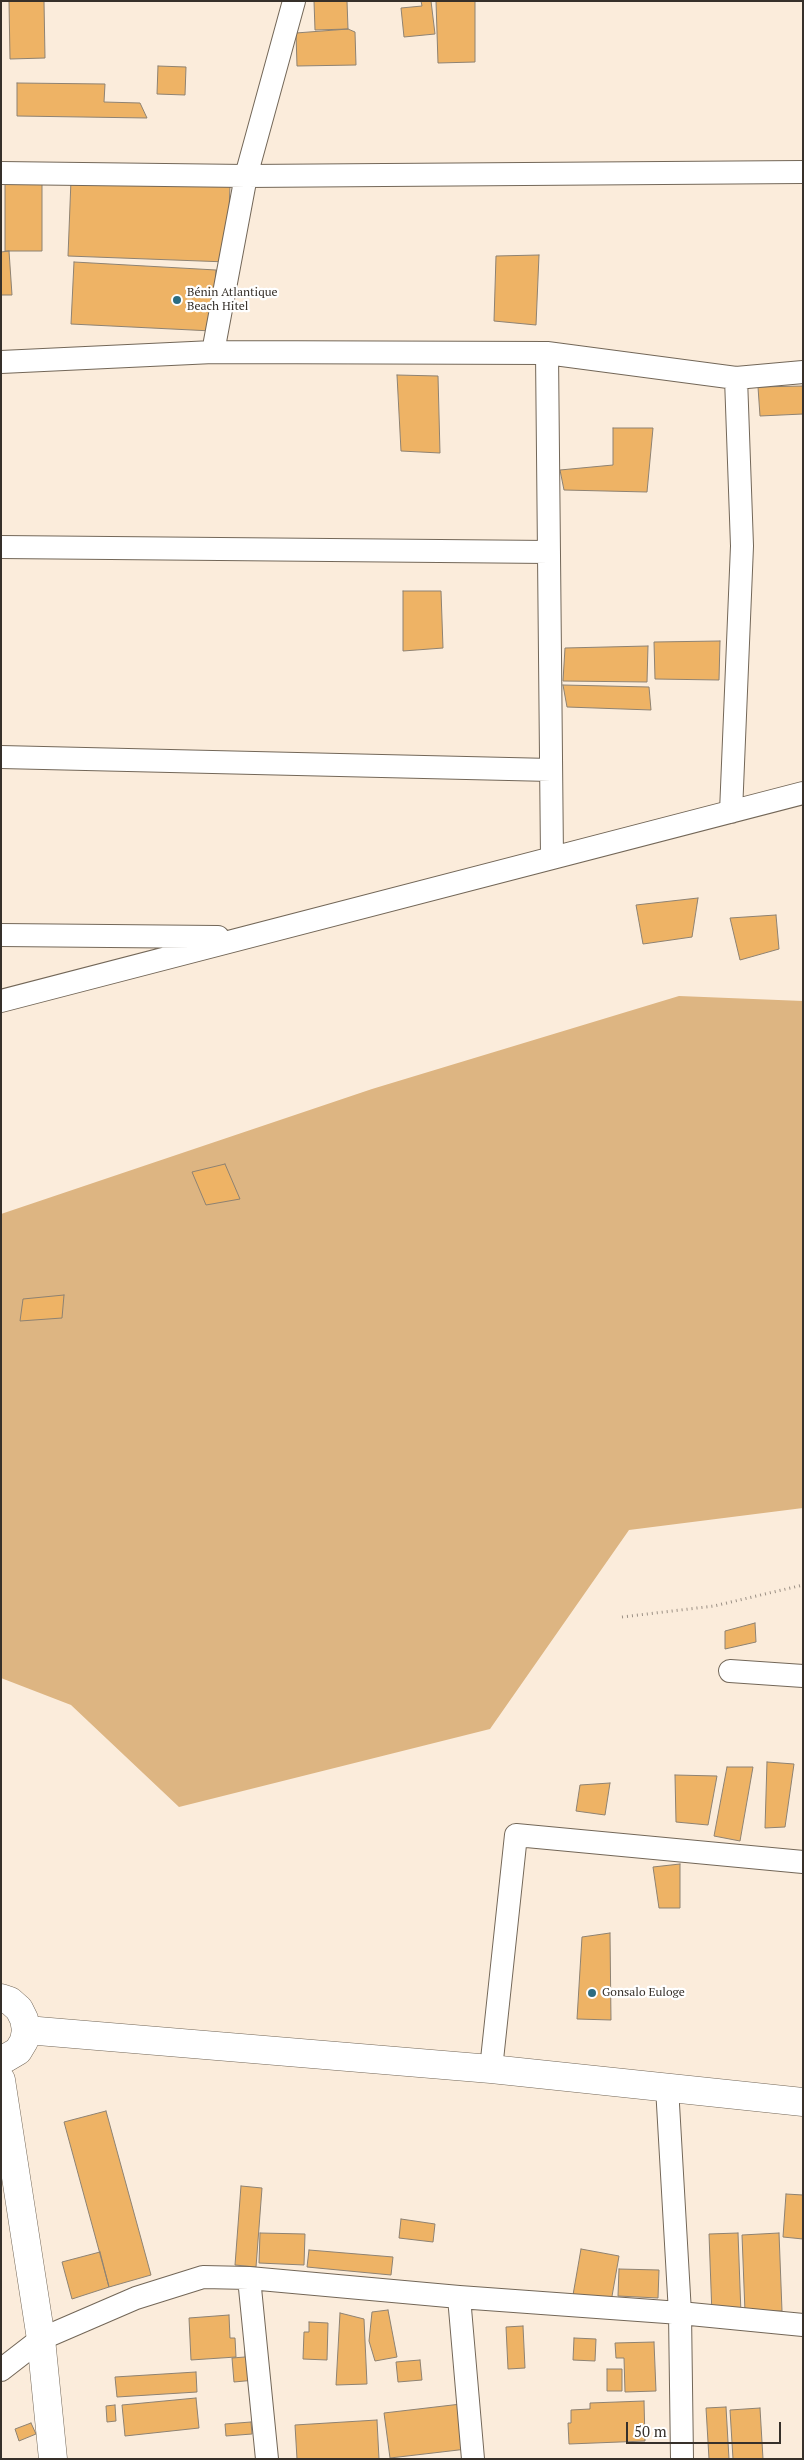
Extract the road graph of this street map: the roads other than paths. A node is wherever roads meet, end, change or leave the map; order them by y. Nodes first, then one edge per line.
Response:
1 (294, 1) edge
2 (803, 172) edge
3 (1, 173) edge
4 (246, 176) junction
5 (212, 352) junction
6 (546, 353) junction
7 (1, 362) edge
8 (803, 372) edge
9 (736, 378) junction
10 (1, 548) edge
11 (549, 552) junction
12 (1, 757) edge
13 (551, 770) junction
14 (803, 793) edge
15 (732, 812) junction
16 (552, 858) junction
17 (1, 935) edge
18 (249, 938) junction
19 (1, 1001) edge
20 (730, 1671) dead end
21 (803, 1676) edge
22 (803, 1862) edge
23 (1, 1998) edge
24 (26, 2030) junction
25 (1, 2061) edge
26 (491, 2070) junction
27 (1, 2080) edge
28 (667, 2087) junction
29 (803, 2102) edge
30 (4, 2122) edge
31 (249, 2278) junction
32 (459, 2297) junction
33 (680, 2313) junction
34 (803, 2325) edge
35 (41, 2339) junction
36 (1, 2370) edge
37 (53, 2459) edge
38 (267, 2459) edge
39 (473, 2459) edge
40 (682, 2459) edge

1 - 4 street
2 - 4 street
3 - 4 street
4 - 5 street
5 - 6 street
5 - 7 street
6 - 9 street
6 - 11 street
8 - 9 street
9 - 15 street
10 - 11 street
11 - 13 street
12 - 13 street
13 - 16 street
14 - 15 street
15 - 16 street
16 - 18 street
17 - 18 street
18 - 19 street
20 - 21 street
22 - 26 street
23 - 24 street
24 - 25 street
24 - 26 street
26 - 28 street
27 - 30 street
28 - 29 street
28 - 33 street
30 - 35 street
31 - 32 street
31 - 35 street
31 - 38 street
32 - 33 street
32 - 39 street
33 - 34 street
33 - 40 street
35 - 36 street
35 - 37 street

